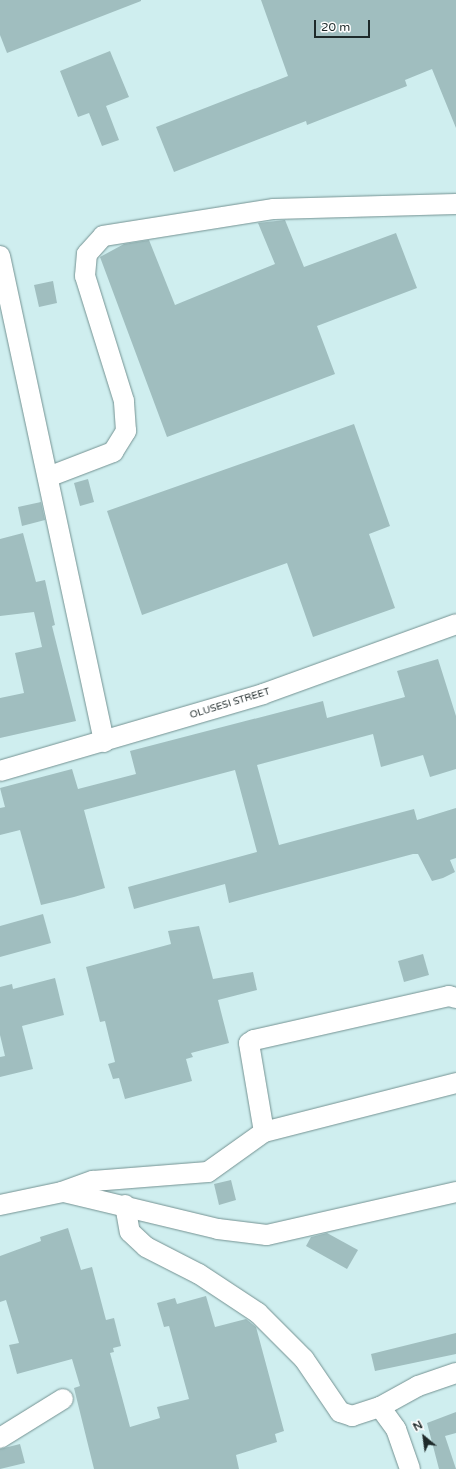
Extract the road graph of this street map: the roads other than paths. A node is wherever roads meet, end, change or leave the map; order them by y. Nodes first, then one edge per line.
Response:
1 (456, 204) edge
2 (0, 256) edge
3 (48, 477) junction
4 (456, 624) edge
5 (104, 742) junction
6 (0, 771) edge
7 (456, 998) edge
8 (456, 1083) edge
9 (264, 1132) junction
10 (62, 1192) junction
11 (456, 1192) edge
12 (0, 1205) edge
13 (125, 1205) junction
14 (456, 1373) edge
15 (63, 1399) dead end
16 (380, 1407) junction
17 (0, 1438) edge
18 (410, 1469) edge

1 - 3 street
2 - 3 street
3 - 5 street
4 - 5 street, OLUSESI STREET
5 - 6 street, OLUSESI STREET
7 - 9 street
8 - 9 street
9 - 10 street
10 - 12 street
10 - 13 street
11 - 13 street
13 - 16 street
14 - 16 street
15 - 17 street
16 - 18 street

